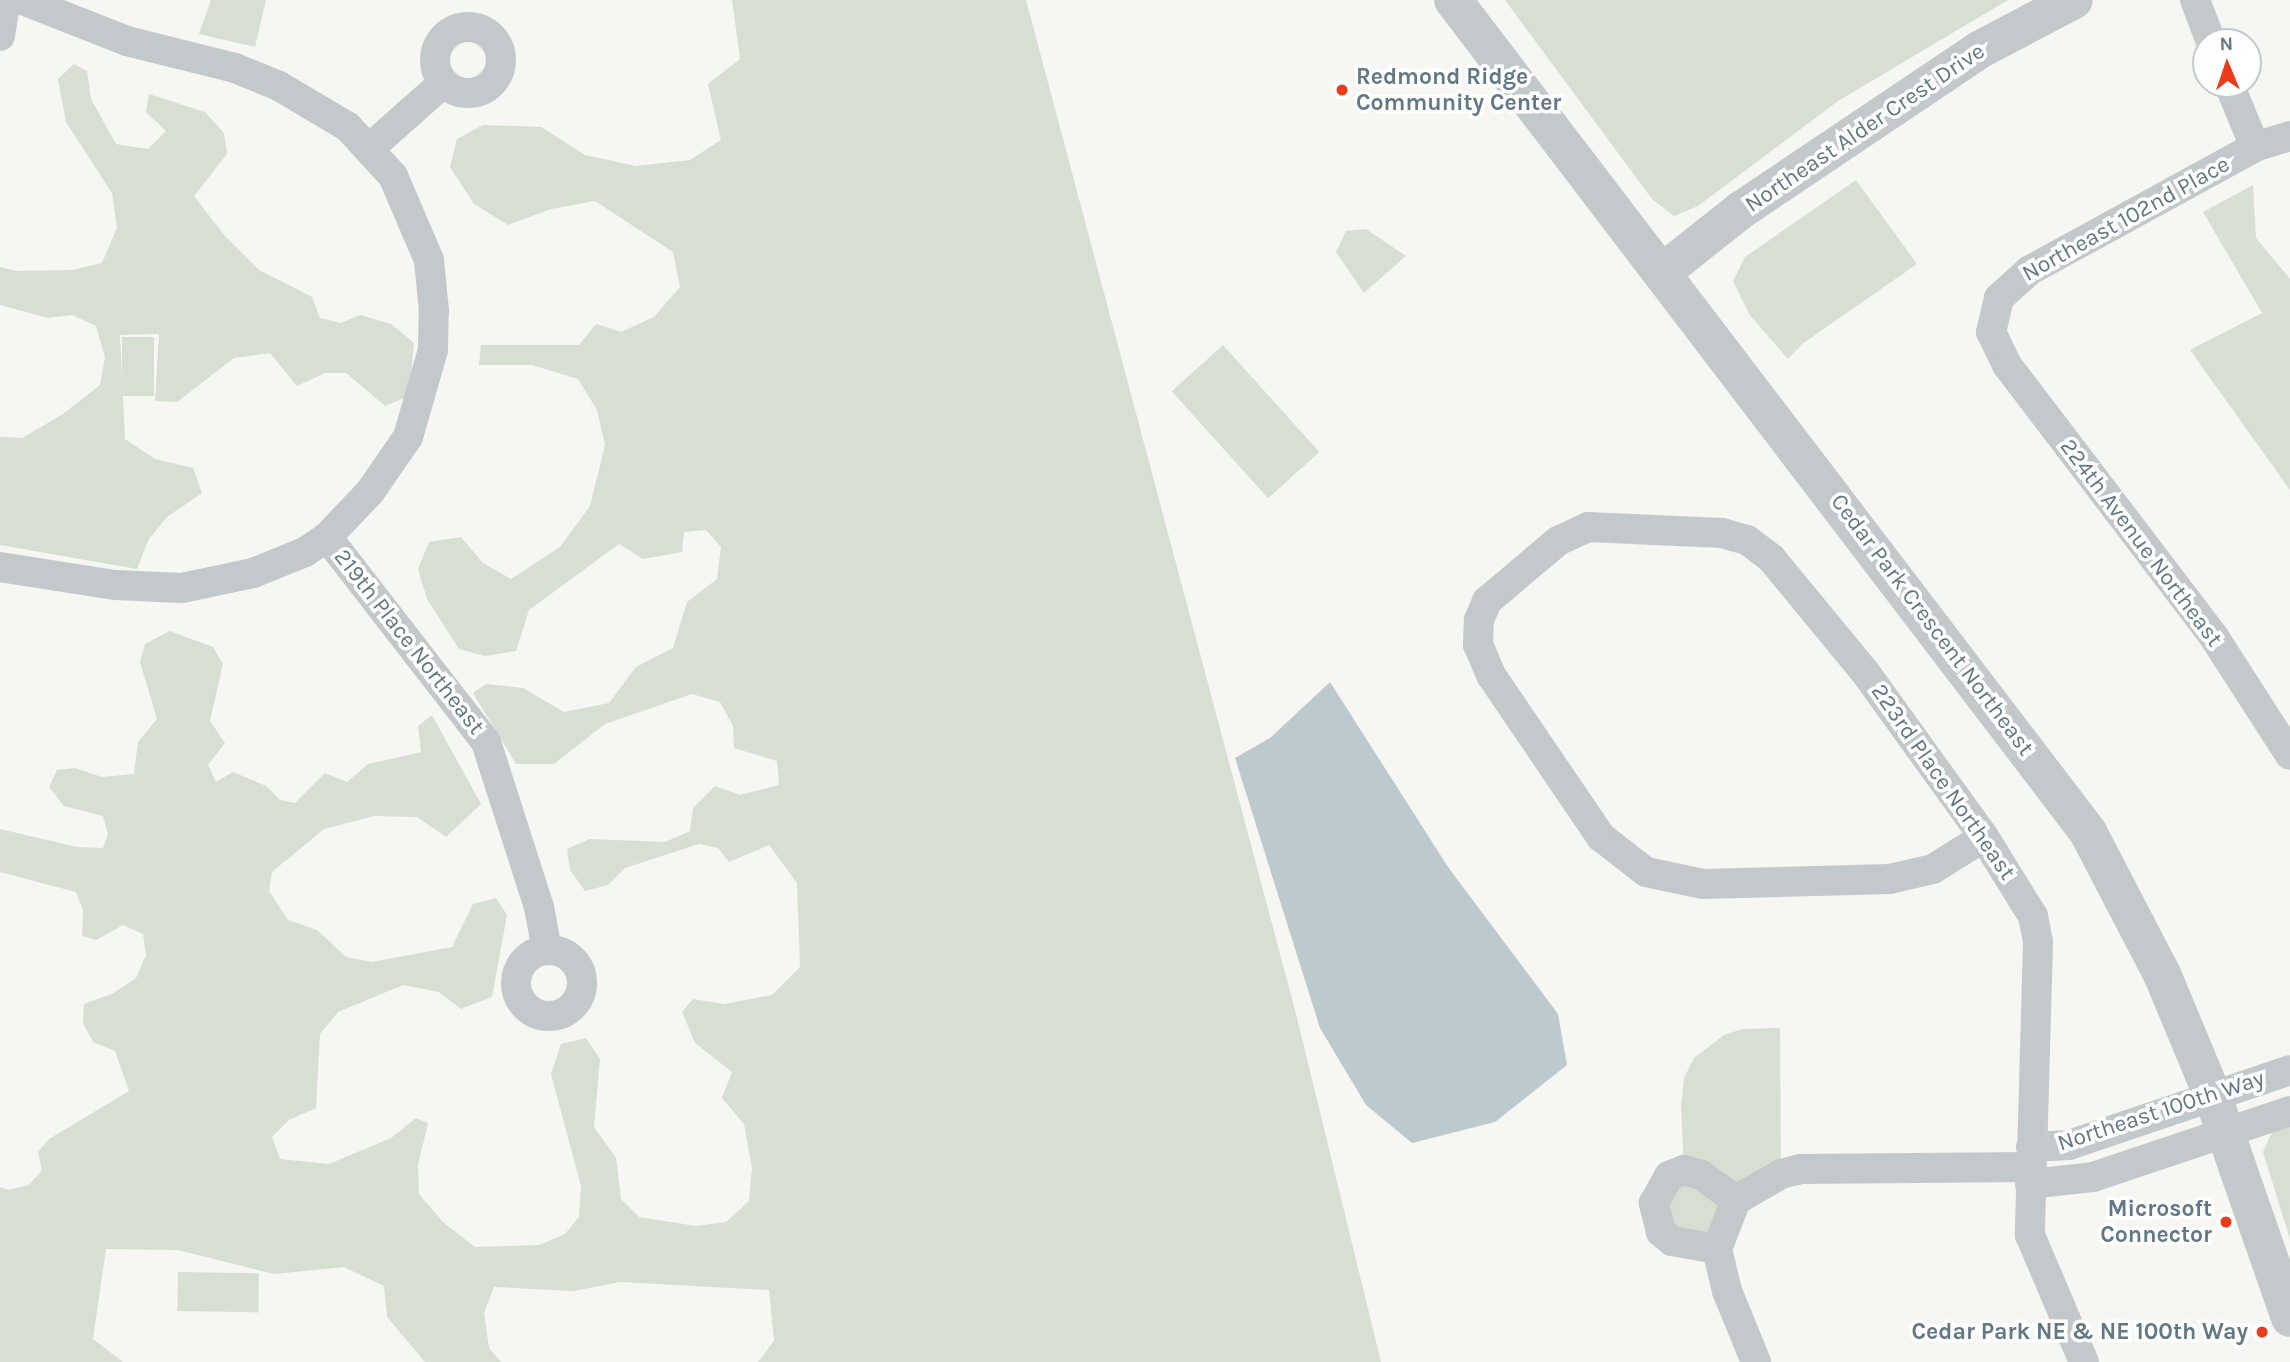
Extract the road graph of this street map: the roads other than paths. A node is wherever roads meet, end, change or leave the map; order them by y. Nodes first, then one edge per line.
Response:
1 (6, 0) edge
2 (23, 0) edge
3 (1453, 0) edge
4 (2074, 0) edge
5 (2195, 0) edge
6 (2206, 28) edge
7 (0, 36) edge
8 (442, 84) dead end
9 (2235, 98) edge
10 (2290, 136) edge
11 (371, 147) junction
12 (2255, 147) junction
13 (1664, 271) junction
14 (1991, 332) joint
15 (327, 537) junction
16 (0, 567) edge
17 (2290, 755) edge
18 (1984, 837) junction
19 (547, 950) dead end
20 (2290, 1070) edge
21 (2212, 1094) junction
22 (2290, 1111) edge
23 (2225, 1132) junction
24 (2030, 1166) junction
25 (1735, 1200) junction
26 (1717, 1249) junction
27 (2290, 1318) edge
28 (1756, 1362) edge
29 (2084, 1362) edge

1 - 7 street
2 - 11 street
3 - 13 street, Cedar Park Crescent Northeast
4 - 13 street, Northeast Alder Crest Drive
5 - 6 street
8 - 11 street
9 - 12 street
10 - 12 street, Northeast 102nd Place
11 - 15 street
12 - 14 street, Northeast 102nd Place
13 - 21 street, Cedar Park Crescent Northeast
14 - 17 street, 224th Avenue Northeast
15 - 16 street
15 - 19 street, 219th Place Northeast
18 - 18 street, 223rd Place Northeast
18 - 24 street, 223rd Place Northeast
20 - 21 street, Northeast 100th Way
21 - 23 street, Cedar Park Crescent Northeast
21 - 24 street, Northeast 100th Way
22 - 23 street, Northeast 100th Way
23 - 24 street, Northeast 100th Way
23 - 27 street, Cedar Park Crescent Northeast
24 - 25 street, Northeast 100th Way
24 - 29 street, 223rd Place Northeast
25 - 26 street
25 - 26 street
26 - 28 street

